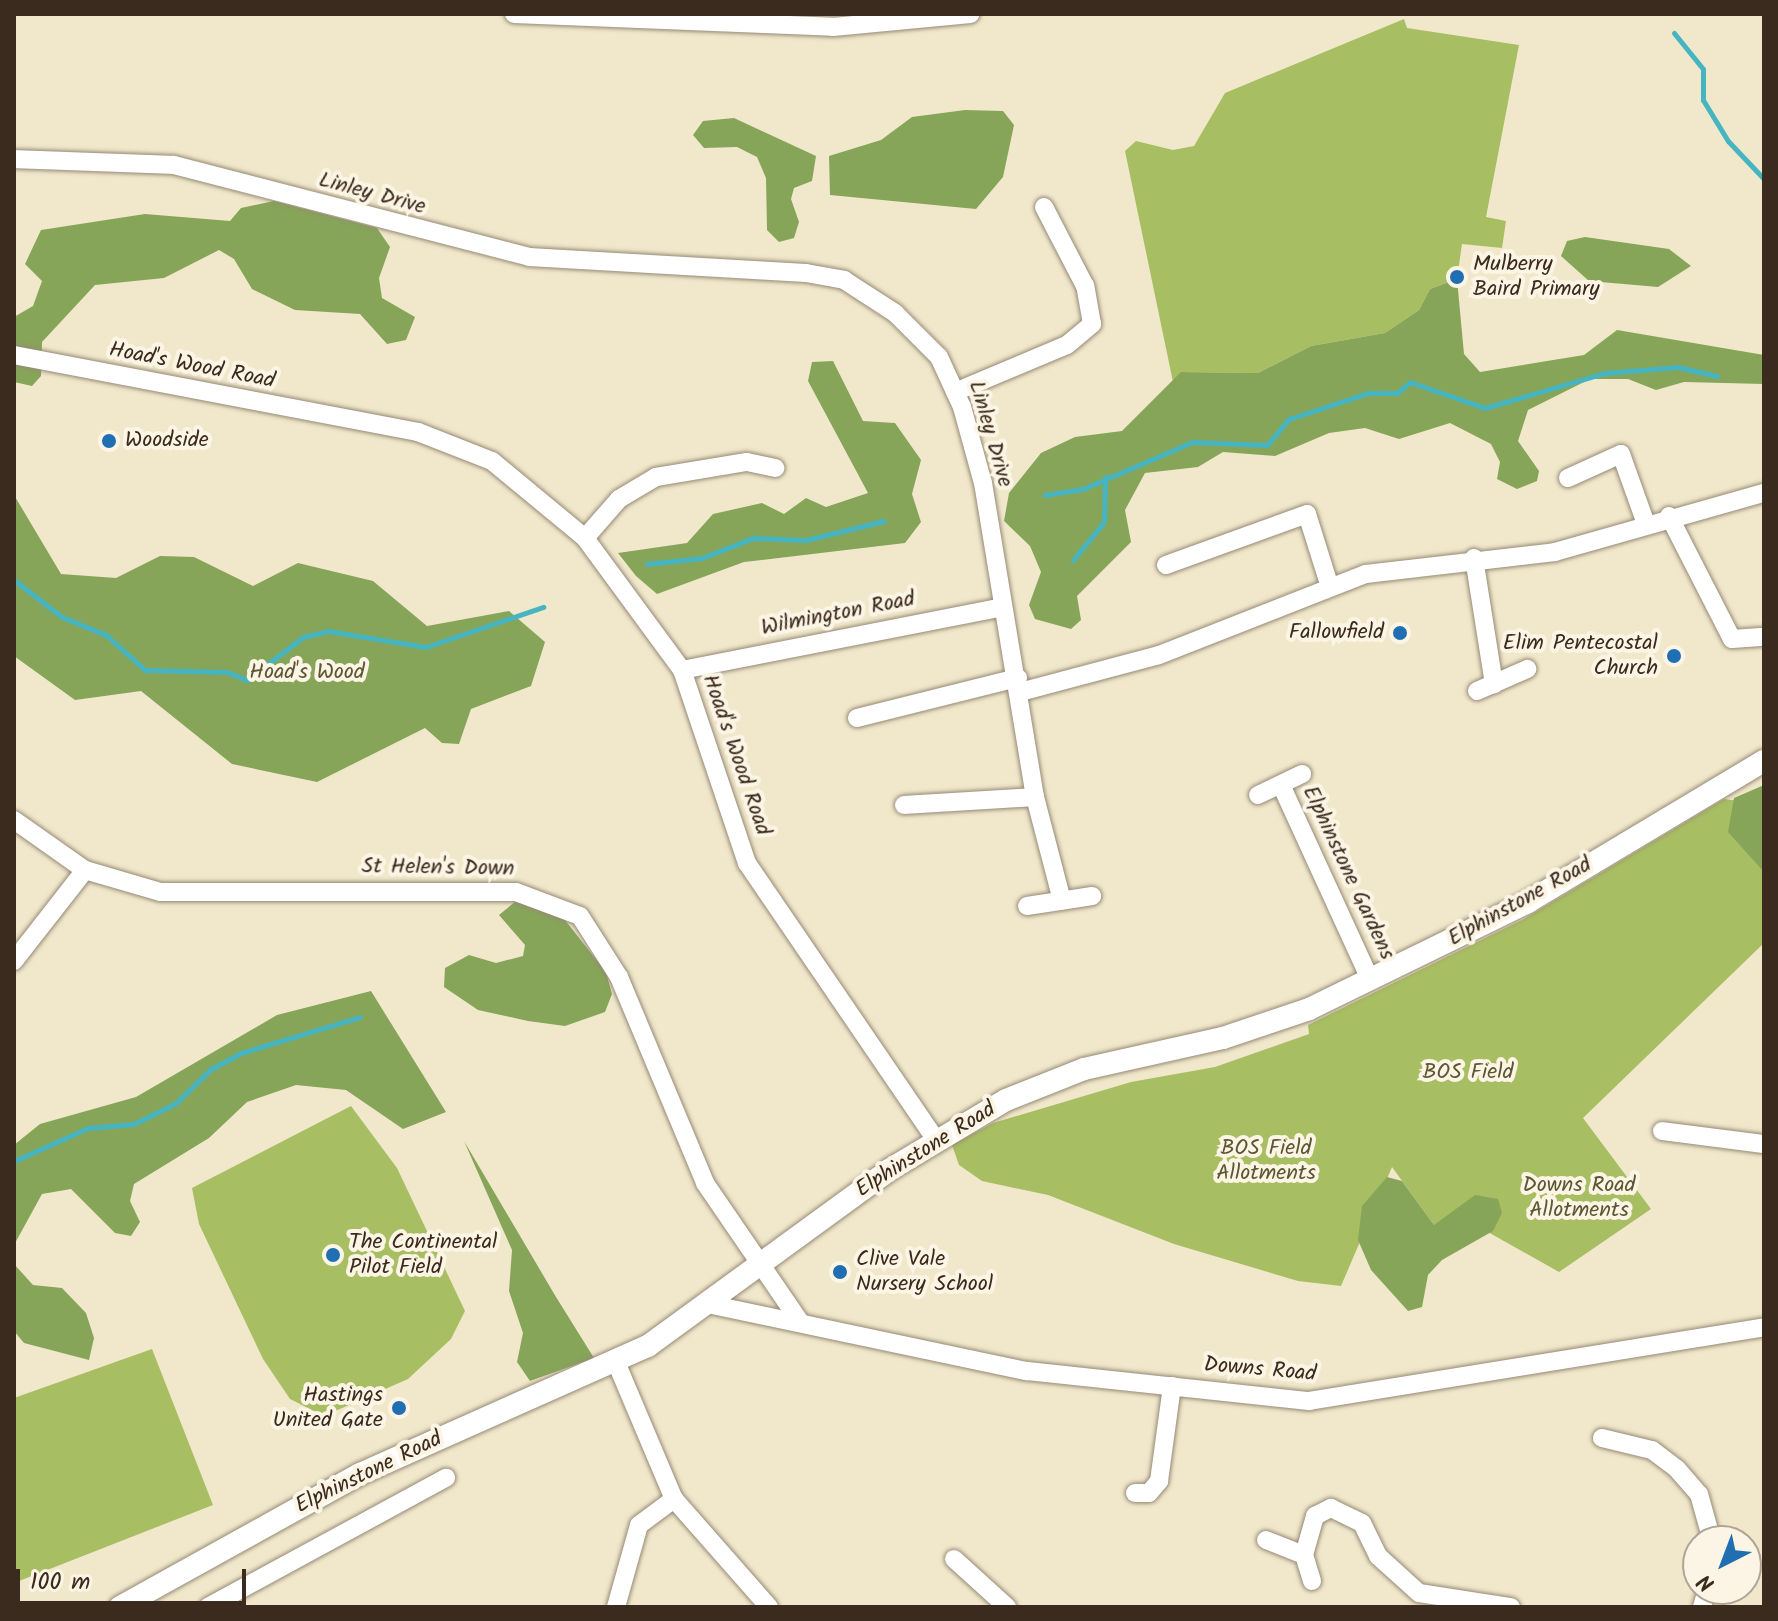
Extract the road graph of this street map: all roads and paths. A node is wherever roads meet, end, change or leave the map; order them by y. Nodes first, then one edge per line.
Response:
1 (514, 14) edge
2 (970, 14) edge
3 (14, 159) edge
4 (1044, 207) dead end
5 (14, 355) edge
6 (955, 392) junction
7 (775, 468) dead end
8 (1568, 478) dead end
9 (1764, 493) edge
10 (1669, 516) junction
11 (1646, 524) junction
12 (585, 538) junction
13 (1474, 558) junction
14 (1166, 565) dead end
15 (1329, 584) junction
16 (1003, 607) junction
17 (1764, 637) edge
18 (1527, 669) dead end
19 (682, 670) junction
20 (1019, 685) junction
21 (857, 718) dead end
22 (1764, 761) edge
23 (1302, 774) dead end
24 (1282, 787) junction
25 (1258, 795) dead end
26 (1035, 797) junction
27 (904, 805) dead end
28 (14, 820) edge
29 (85, 870) junction
30 (1092, 896) dead end
31 (1062, 901) junction
32 (1027, 906) dead end
33 (14, 961) edge
34 (1370, 979) junction
35 (1673, 1126) dead end
36 (936, 1140) junction
37 (1764, 1144) edge
38 (758, 1263) junction
39 (708, 1304) junction
40 (800, 1322) junction
41 (1764, 1327) edge
42 (616, 1362) junction
43 (1172, 1386) junction
44 (1602, 1438) dead end
45 (446, 1478) dead end
46 (1135, 1493) dead end
47 (674, 1499) junction
48 (1708, 1525) edge
49 (1266, 1540) dead end
50 (1304, 1555) junction
51 (954, 1559) dead end
52 (1312, 1581) dead end
53 (120, 1607) edge
54 (208, 1607) edge
55 (616, 1607) edge
56 (769, 1607) edge
57 (1007, 1607) edge
58 (1511, 1607) edge

1 - 2 street
3 - 6 street, Linley Drive
4 - 6 street
5 - 12 street, Hoad's Wood Road
6 - 16 street, Linley Drive
7 - 12 street
8 - 11 street
9 - 10 street
10 - 11 street
10 - 17 street
11 - 13 street
12 - 19 street, Hoad's Wood Road
13 - 15 street
13 - 18 street
14 - 15 street
15 - 20 street
16 - 19 street, Wilmington Road
16 - 20 street, Linley Drive
19 - 36 street, Hoad's Wood Road
20 - 21 street
20 - 26 street, Linley Drive
22 - 34 street, Elphinstone Road
23 - 24 street, Elphinstone Gardens
24 - 25 street, Elphinstone Gardens
24 - 34 street, Elphinstone Gardens
26 - 27 street
26 - 31 street, Linley Drive
28 - 29 street, St Helen's Down
29 - 33 street
29 - 38 street, St Helen's Down
30 - 31 street
31 - 32 street
34 - 36 street, Elphinstone Road
35 - 37 street
36 - 38 street, Elphinstone Road
38 - 39 street, Elphinstone Road
38 - 40 street
39 - 40 street, Downs Road
39 - 42 street, Elphinstone Road
40 - 43 street, Downs Road
41 - 43 street, Downs Road
42 - 47 street
42 - 53 street, Elphinstone Road
43 - 46 street
44 - 48 street
45 - 54 street
47 - 55 street
47 - 56 street
49 - 50 street
50 - 52 street
50 - 58 street
51 - 57 street

